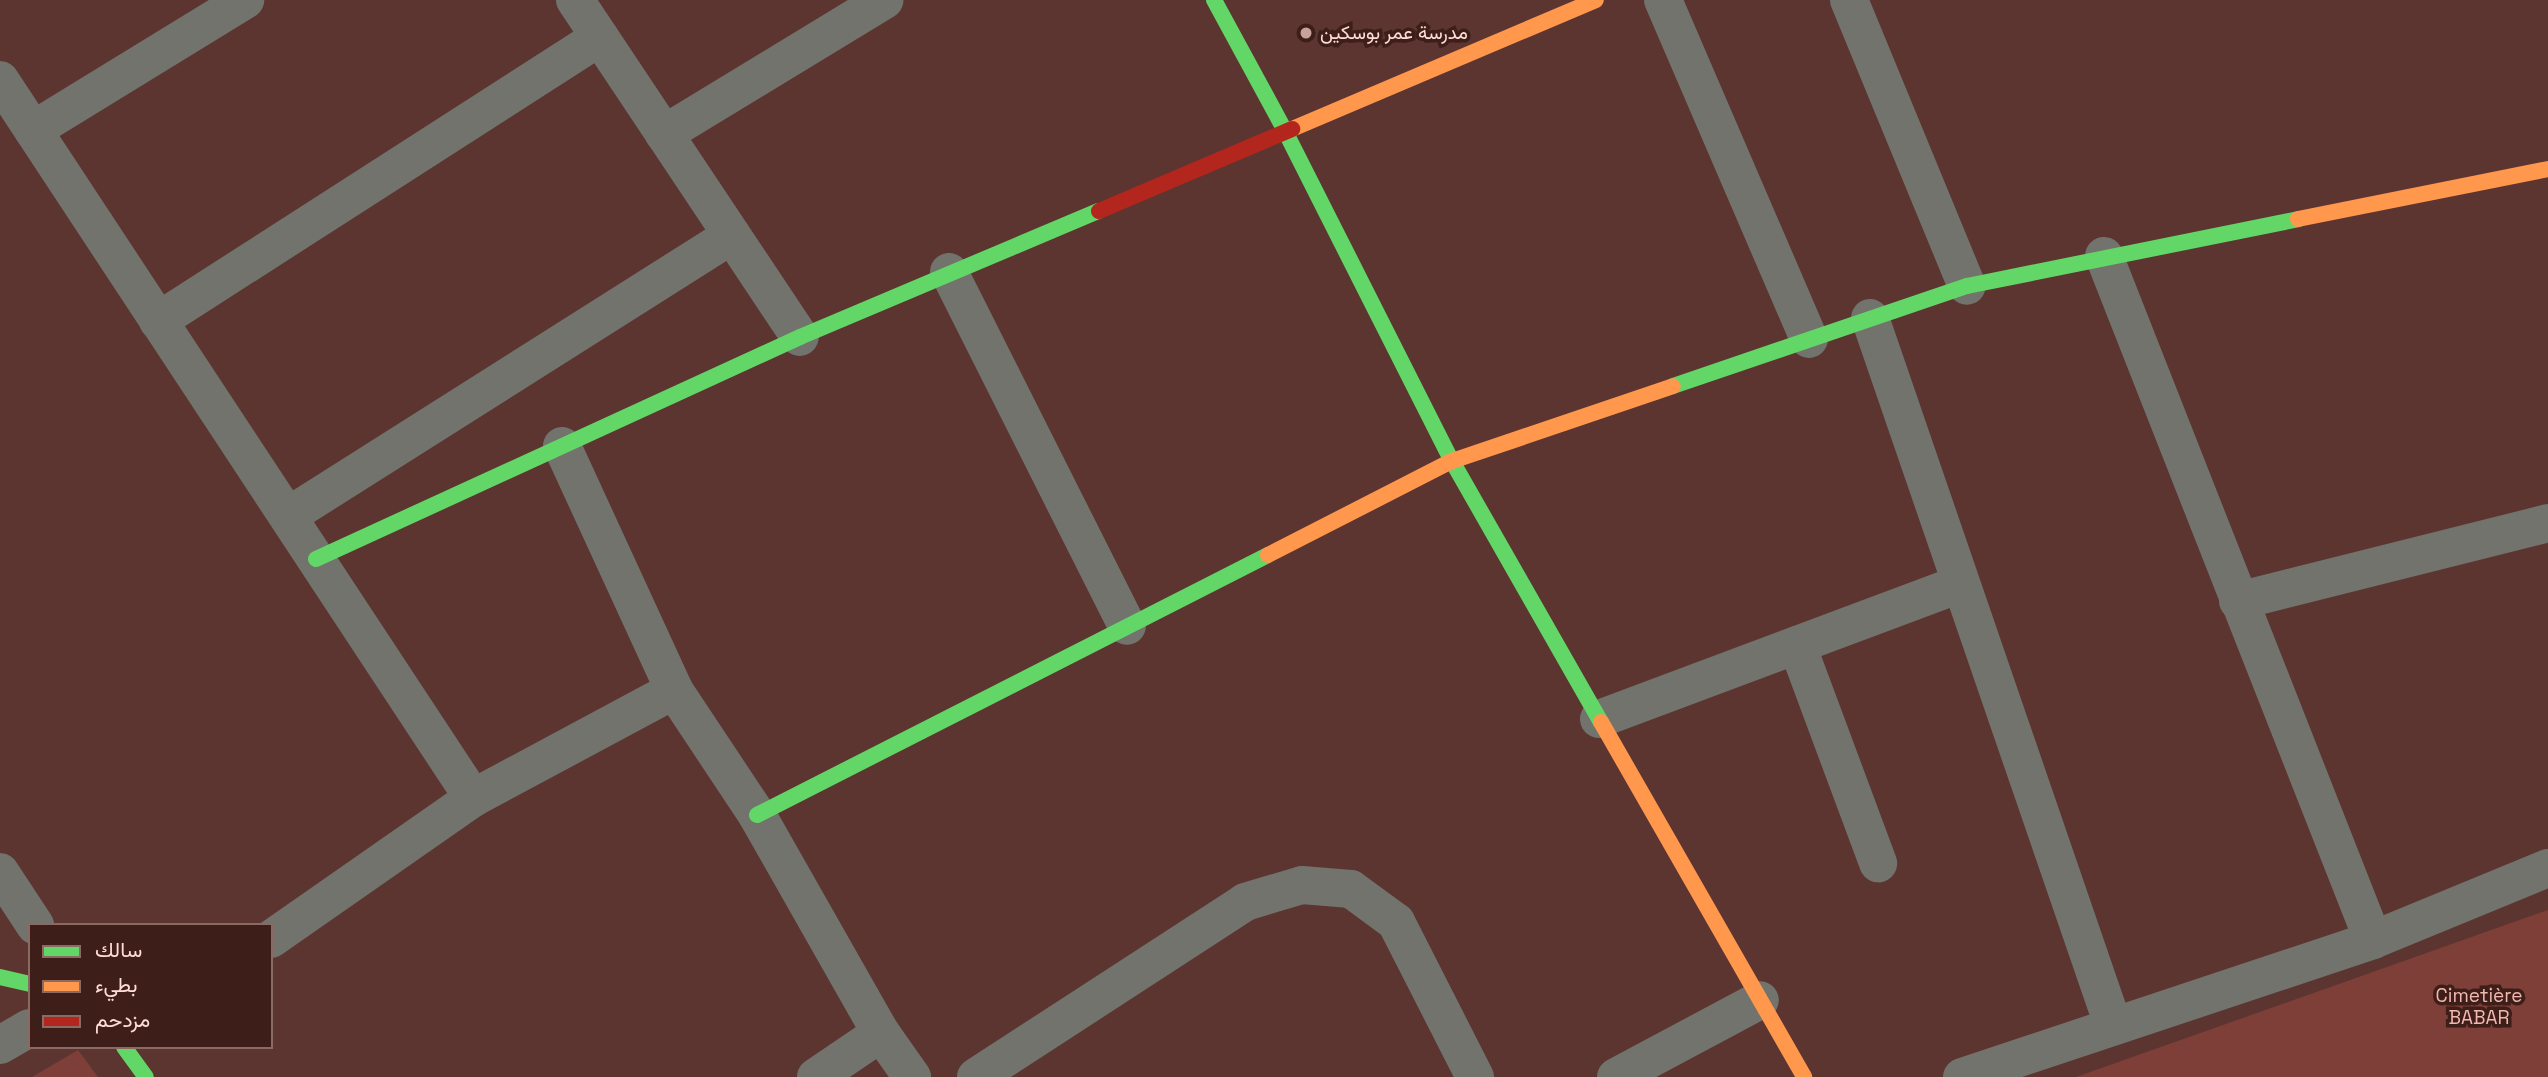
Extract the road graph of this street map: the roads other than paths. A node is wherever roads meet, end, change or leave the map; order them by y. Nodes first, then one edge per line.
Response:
1 (245, 0) edge
2 (575, 0) edge
3 (884, 0) edge
4 (1214, 0) edge
5 (1596, 0) edge
6 (1663, 0) edge
7 (1849, 0) edge
8 (600, 37) junction
9 (0, 80) edge
10 (33, 130) junction
11 (1285, 131) junction
12 (664, 134) junction
13 (2548, 169) edge
14 (732, 235) junction
15 (2104, 256) junction
16 (949, 272) junction
17 (1967, 286) junction
18 (1870, 318) junction
19 (158, 321) junction
20 (800, 337) junction
21 (1809, 339) junction
22 (562, 446) junction
23 (1452, 461) junction
24 (288, 516) junction
25 (2548, 523) edge
26 (316, 559) junction
27 (1961, 584) junction
28 (2238, 601) junction
29 (1127, 626) junction
30 (1797, 645) junction
31 (674, 690) junction
32 (1599, 719) junction
33 (473, 798) junction
34 (757, 816) junction
35 (1878, 863) dead end
36 (2548, 868) edge
37 (0, 872) edge
38 (34, 923) edge
39 (273, 938) edge
40 (2373, 940) junction
41 (0, 977) edge
42 (28, 984) edge
43 (1760, 1000) junction
44 (2113, 1025) junction
45 (28, 1029) edge
46 (881, 1033) junction
47 (0, 1045) edge
48 (125, 1049) edge
49 (146, 1077) edge
50 (816, 1077) edge
51 (912, 1077) edge
52 (976, 1077) edge
53 (1475, 1077) edge
54 (1616, 1077) edge
55 (1804, 1077) edge
56 (1962, 1077) edge

1 - 10 street
2 - 8 street
3 - 12 street
4 - 11 street
5 - 11 street
6 - 21 street
7 - 17 street
8 - 12 street
8 - 19 street
9 - 10 street
10 - 19 street
11 - 16 street
11 - 23 street
12 - 14 street
13 - 15 street
14 - 20 street
14 - 24 street
15 - 17 street
15 - 28 street
16 - 20 street
16 - 29 street
17 - 18 street
18 - 21 street
18 - 27 street
19 - 24 street
20 - 22 street
21 - 23 street
22 - 26 street
22 - 31 street
23 - 29 street
23 - 32 street
24 - 26 street
25 - 28 street
26 - 33 street
27 - 30 street
27 - 44 street
28 - 40 street
29 - 34 street
30 - 32 street
30 - 35 street
31 - 33 street
31 - 34 street
32 - 43 street
33 - 39 street
34 - 46 street
36 - 40 street
37 - 38 street
40 - 44 street
41 - 42 street
43 - 54 street
43 - 55 street
44 - 56 street
45 - 47 street
46 - 50 street
46 - 51 street
48 - 49 street
52 - 53 street

